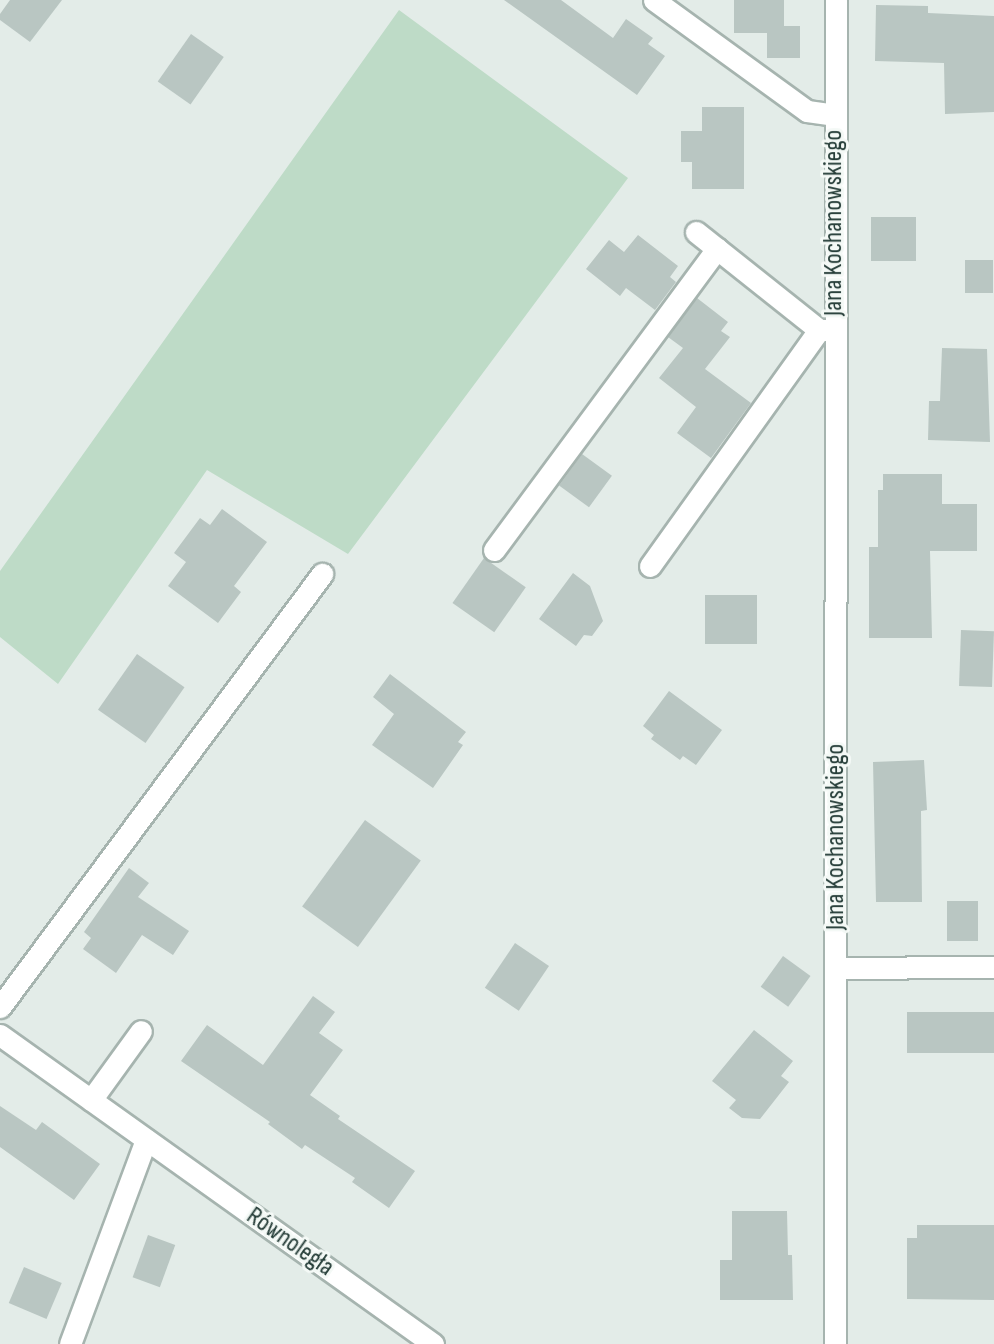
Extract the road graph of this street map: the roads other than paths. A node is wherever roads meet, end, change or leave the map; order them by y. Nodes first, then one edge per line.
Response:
1 (654, 0) edge
2 (836, 0) edge
3 (834, 115) junction
4 (696, 232) dead end
5 (717, 249) junction
6 (826, 330) junction
7 (494, 550) dead end
8 (650, 566) dead end
9 (322, 574) dead end
10 (994, 967) edge
11 (836, 968) junction
12 (0, 1007) edge
13 (141, 1031) dead end
14 (0, 1035) edge
15 (91, 1100) junction
16 (146, 1140) junction
17 (70, 1344) edge
18 (433, 1344) edge
19 (835, 1344) edge

1 - 3 street, Jana Kochanowskiego
2 - 3 street, Jana Kochanowskiego
3 - 6 street, Jana Kochanowskiego
4 - 5 street, Jana Kochanowskiego
5 - 6 street, Jana Kochanowskiego
5 - 7 street
6 - 8 street, Jana Kochanowskiego
6 - 11 street, Jana Kochanowskiego
9 - 12 street
10 - 11 street
11 - 19 street, Jana Kochanowskiego
13 - 15 street
14 - 15 street, Równoległa
15 - 16 street, Równoległa
16 - 17 street
16 - 18 street, Równoległa

